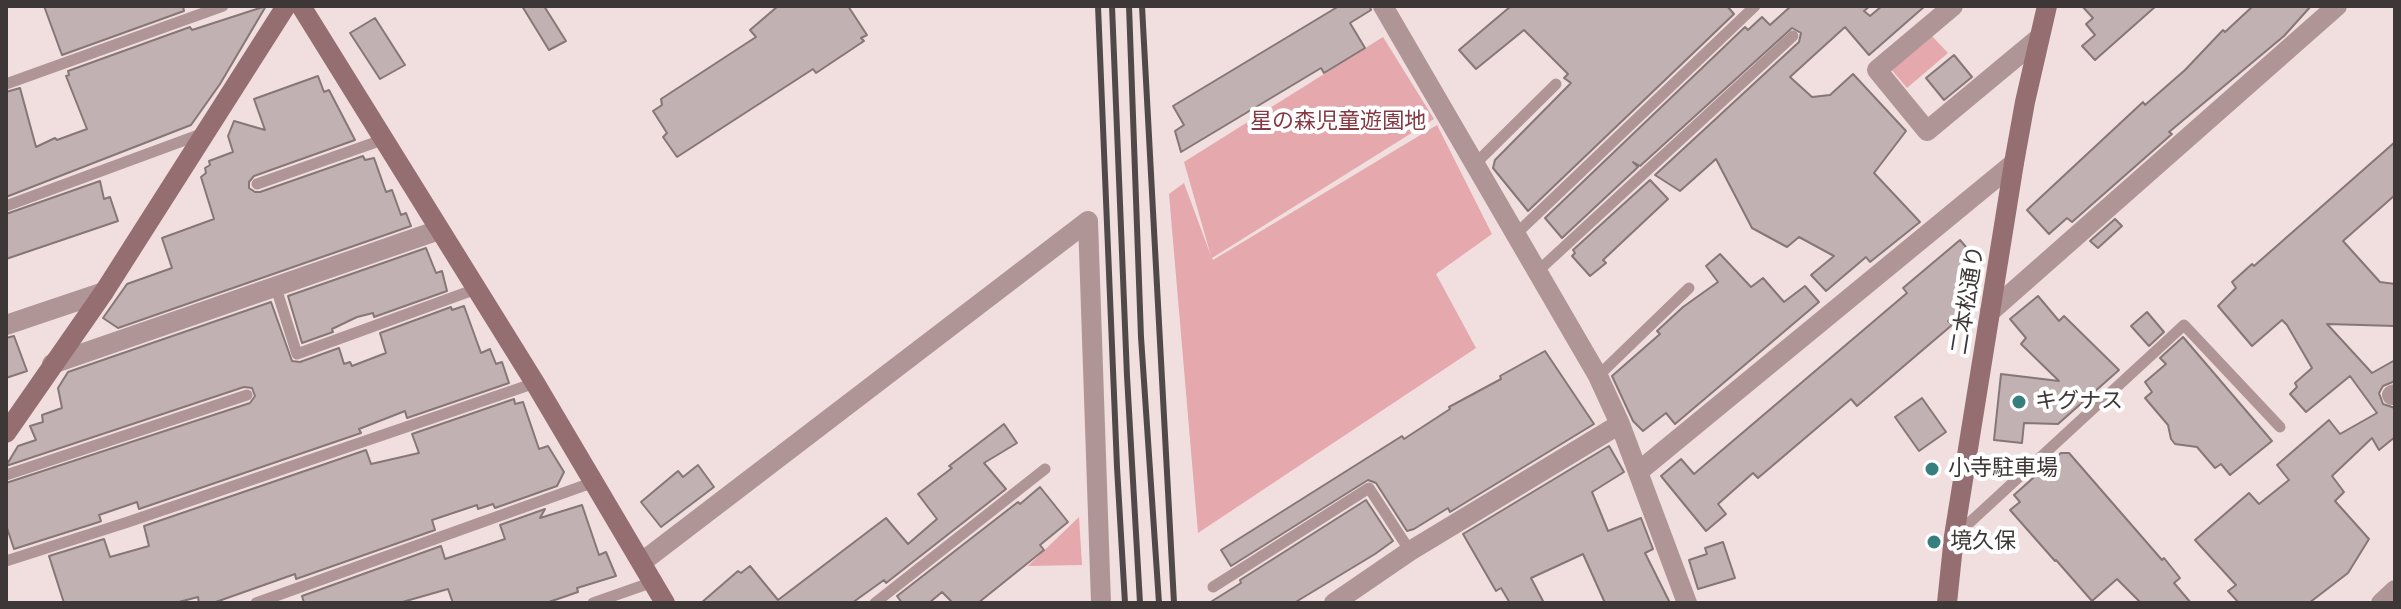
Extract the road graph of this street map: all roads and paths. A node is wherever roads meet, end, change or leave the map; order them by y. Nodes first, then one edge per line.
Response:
1 (223, 6) edge
2 (286, 6) edge
3 (301, 6) edge
4 (1383, 6) edge
5 (1755, 6) edge
6 (1953, 6) edge
7 (2047, 6) edge
8 (2337, 6) edge
9 (1793, 36) dead end
10 (2039, 38) junction
11 (6, 84) edge
12 (1556, 84) dead end
13 (208, 132) junction
14 (382, 140) junction
15 (2014, 163) junction
16 (1474, 165) junction
17 (257, 184) dead end
18 (6, 206) edge
19 (439, 230) junction
20 (1516, 234) junction
21 (1538, 271) junction
22 (276, 288) junction
23 (1689, 288) dead end
24 (476, 289) junction
25 (104, 292) junction
26 (1990, 312) junction
27 (6, 325) edge
28 (52, 364) junction
29 (1598, 376) junction
30 (535, 383) junction
31 (247, 395) dead end
32 (1620, 424) junction
33 (2280, 427) dead end
34 (6, 433) edge
35 (1045, 469) dead end
36 (1638, 472) junction
37 (6, 475) edge
38 (594, 482) junction
39 (1954, 536) junction
40 (1410, 551) junction
41 (6, 561) edge
42 (642, 562) junction
43 (653, 582) junction
44 (1213, 587) dead end
45 (2395, 590) edge
46 (256, 603) edge
47 (593, 603) edge
48 (665, 603) edge
49 (875, 603) edge
50 (1101, 603) edge
51 (1334, 603) edge
52 (1687, 603) edge
53 (1947, 603) edge
54 (2381, 603) edge

1 - 11 lane
2 - 13 street
3 - 14 street
4 - 16 street
5 - 20 lane
6 - 10 street
7 - 10 street, 二本松通り
8 - 26 street
9 - 21 lane
10 - 15 street, 二本松通り
12 - 16 lane
13 - 18 lane
13 - 25 street
14 - 17 lane
14 - 19 street
15 - 26 street, 二本松通り
15 - 36 street
16 - 20 street
19 - 22 street
19 - 24 street
20 - 21 street
21 - 29 street
22 - 24 lane
22 - 28 street
23 - 29 lane
24 - 30 street
25 - 27 street
25 - 28 street
26 - 39 street, 二本松通り
28 - 34 street
29 - 32 street
30 - 38 street
30 - 41 lane
31 - 37 lane
32 - 36 street
32 - 40 street
33 - 39 lane
35 - 49 lane
36 - 52 street
38 - 42 street
38 - 46 lane
39 - 53 street, 二本松通り
40 - 44 lane
40 - 51 street
42 - 43 street
42 - 50 street
43 - 47 lane
43 - 48 street
45 - 54 street

